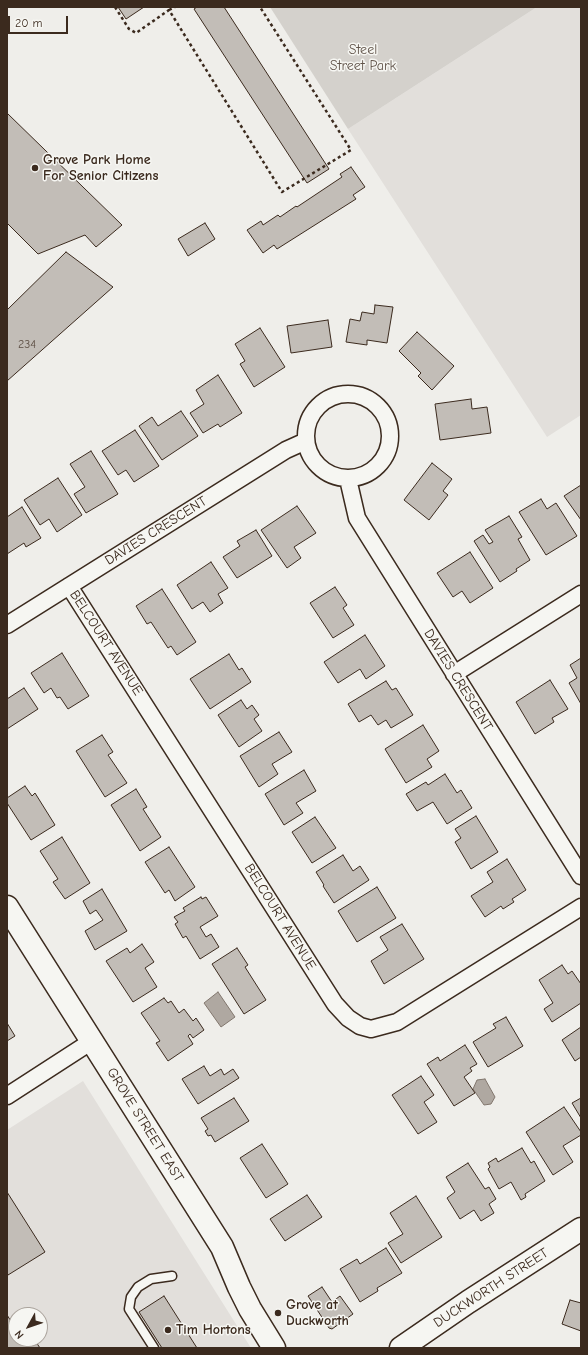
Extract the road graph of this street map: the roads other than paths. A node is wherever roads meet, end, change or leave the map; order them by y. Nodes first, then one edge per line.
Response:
1 (306, 441) junction
2 (348, 478) junction
3 (69, 586) junction
4 (581, 594) edge
5 (7, 625) edge
6 (454, 674) junction
7 (581, 876) edge
8 (7, 907) edge
9 (581, 907) edge
10 (92, 1041) junction
11 (7, 1096) edge
12 (581, 1230) edge
13 (172, 1276) dead end
14 (154, 1348) edge
15 (274, 1348) edge
16 (401, 1348) edge

1 - 2 street
1 - 2 street
1 - 3 street, DAVIES CRESCENT
2 - 6 street, DAVIES CRESCENT
3 - 5 street, DAVIES CRESCENT
3 - 9 street, BELCOURT AVENUE
4 - 6 street
6 - 7 street, DAVIES CRESCENT
8 - 10 street, GROVE STREET EAST
10 - 11 street
10 - 15 street, GROVE STREET EAST
12 - 16 street, DUCKWORTH STREET
13 - 14 lane

